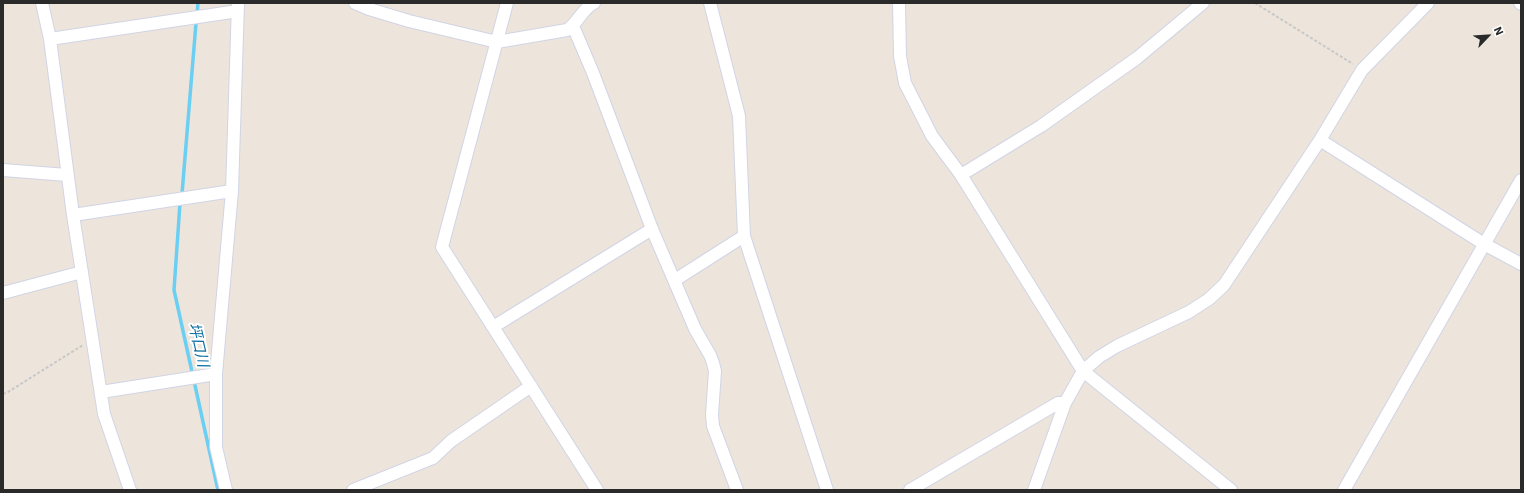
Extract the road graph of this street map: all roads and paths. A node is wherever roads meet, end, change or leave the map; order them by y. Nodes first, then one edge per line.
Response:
1 (42, 3) edge
2 (355, 3) edge
3 (507, 3) edge
4 (710, 3) edge
5 (899, 3) edge
6 (1203, 3) edge
7 (1255, 3) edge
8 (1428, 3) edge
9 (589, 4) edge
10 (238, 7) edge
11 (573, 26) junction
12 (50, 39) junction
13 (497, 42) junction
14 (1362, 70) junction
15 (1320, 140) junction
16 (3, 170) edge
17 (67, 175) junction
18 (961, 175) junction
19 (1521, 180) edge
20 (232, 191) junction
21 (73, 215) junction
22 (652, 229) junction
23 (744, 236) junction
24 (1484, 244) junction
25 (1521, 264) edge
26 (82, 272) junction
27 (675, 280) junction
28 (3, 293) edge
29 (493, 328) junction
30 (92, 339) junction
31 (1084, 371) junction
32 (216, 374) junction
33 (530, 386) junction
34 (101, 392) junction
35 (3, 394) edge
36 (1065, 403) junction
37 (374, 486) edge
38 (130, 490) edge
39 (226, 490) edge
40 (353, 490) edge
41 (597, 490) edge
42 (737, 490) edge
43 (827, 490) edge
44 (910, 490) edge
45 (1034, 490) edge
46 (1231, 490) edge
47 (1344, 490) edge

1 - 12 street
2 - 13 street
3 - 13 street
4 - 23 street
5 - 18 street
6 - 18 street
7 - 14 path
8 - 14 street
9 - 11 street
10 - 12 street
10 - 20 street
11 - 13 street
11 - 22 street
12 - 17 street
13 - 29 street
14 - 15 street
15 - 24 street
15 - 31 street
16 - 17 street
17 - 21 street
18 - 31 street
19 - 24 street
20 - 21 street
20 - 32 street
21 - 26 street
22 - 27 street
22 - 29 street
23 - 27 street
23 - 43 street
24 - 25 street
24 - 47 street
26 - 28 street
26 - 30 street
27 - 42 street
29 - 33 street
30 - 34 street
30 - 35 path
31 - 36 street
31 - 46 street
32 - 34 street
32 - 39 street
33 - 37 street
33 - 41 street
34 - 38 street
36 - 44 street
36 - 45 street
37 - 40 street

